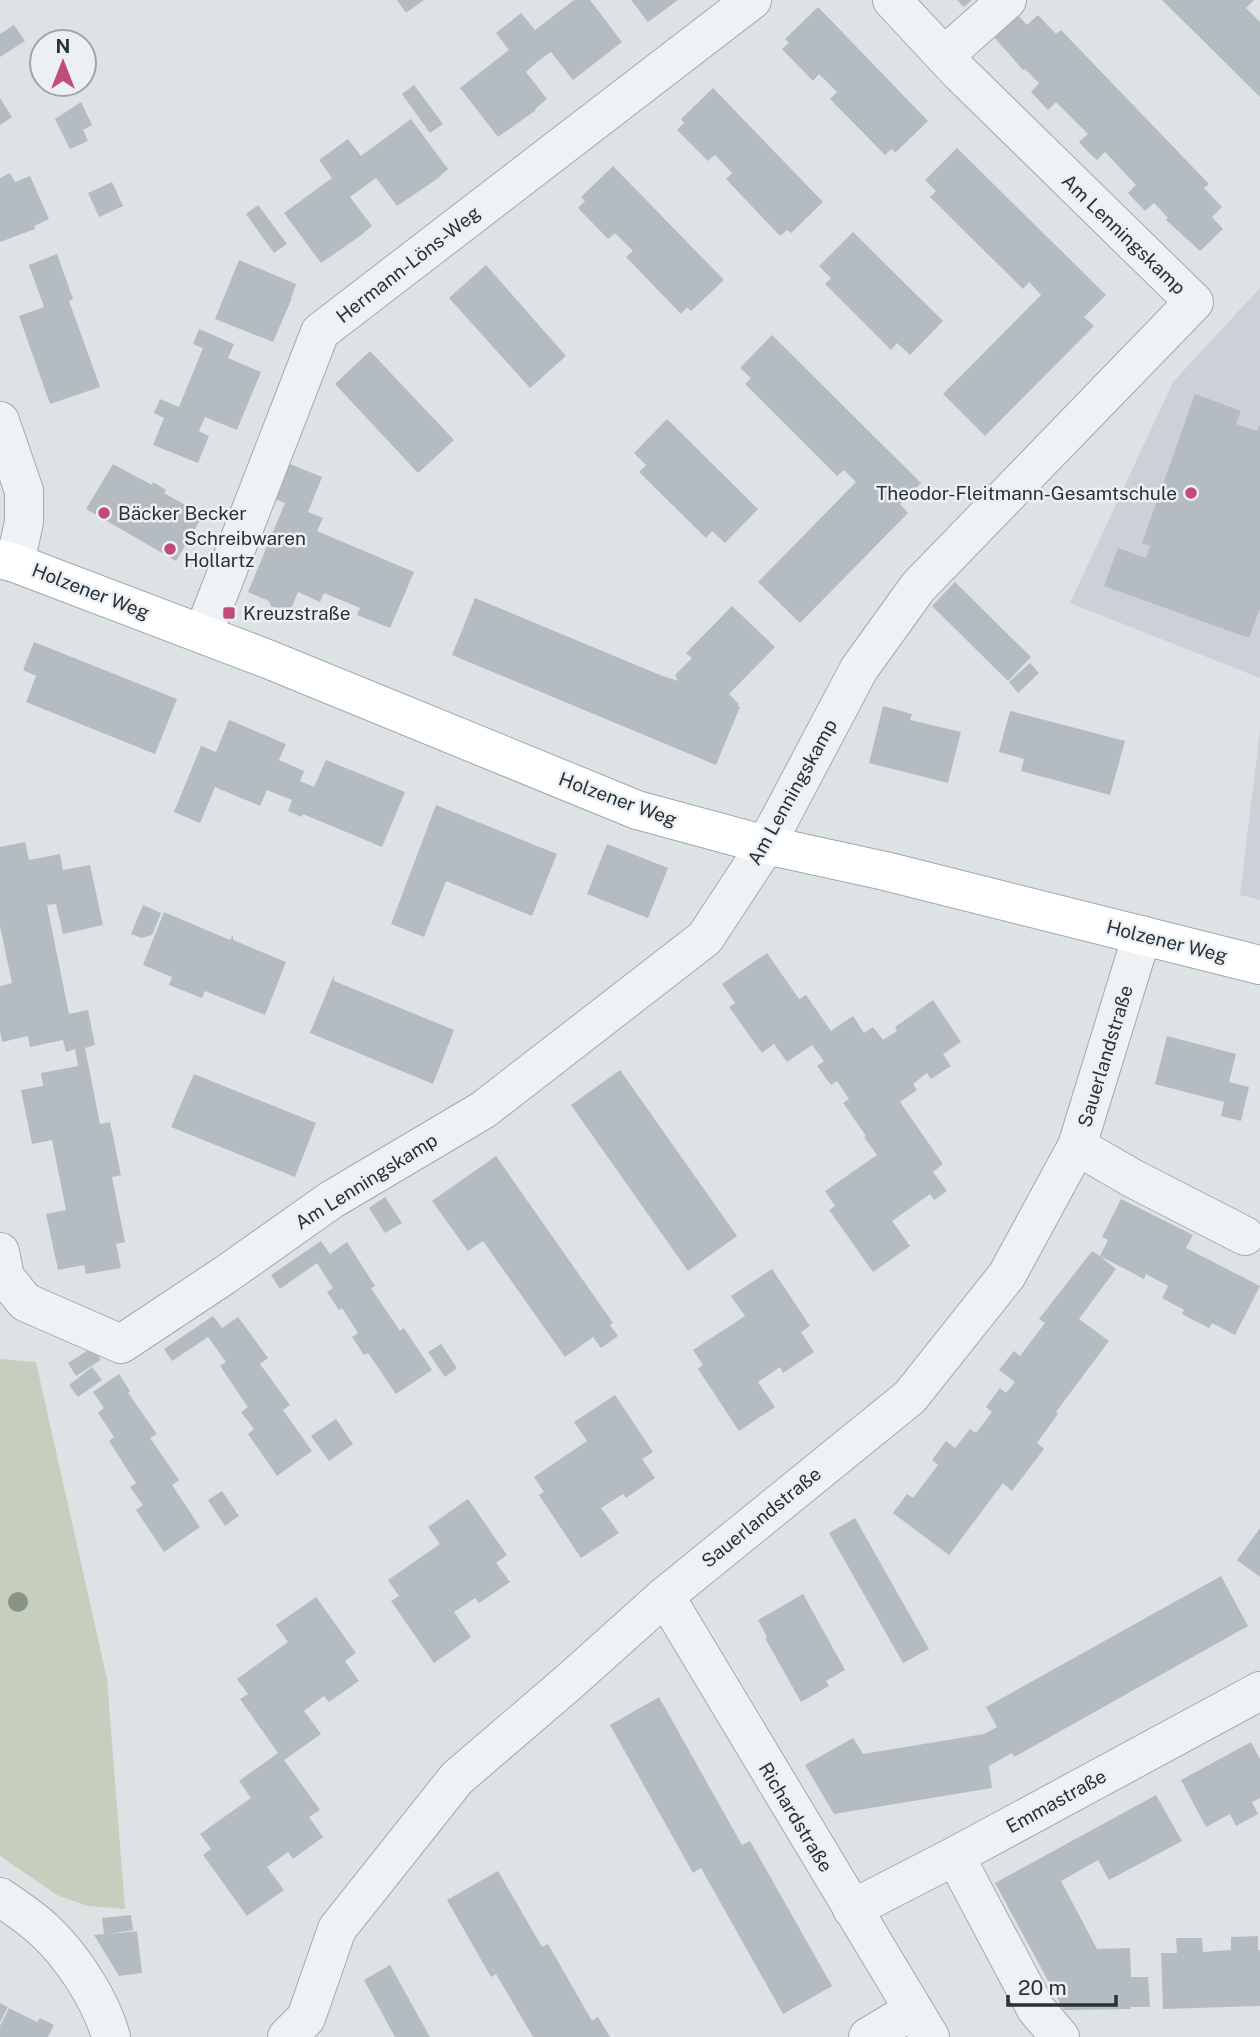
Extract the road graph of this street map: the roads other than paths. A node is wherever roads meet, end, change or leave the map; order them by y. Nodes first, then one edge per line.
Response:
1 (752, 0) edge
2 (892, 0) edge
3 (1007, 0) edge
4 (951, 64) junction
5 (0, 421) edge
6 (7, 561) edge
7 (203, 634) junction
8 (766, 845) junction
9 (1142, 935) junction
10 (1260, 965) edge
11 (1077, 1146) junction
12 (1245, 1236) dead end
13 (0, 1252) edge
14 (665, 1595) junction
15 (1260, 1691) edge
16 (955, 1856) junction
17 (0, 1897) edge
18 (852, 1909) junction
19 (922, 2024) edge
20 (108, 2035) edge
21 (287, 2037) edge
22 (868, 2037) edge
23 (1060, 2037) edge

1 - 7 street, Hermann-Löns-Weg
2 - 4 street
3 - 4 street
4 - 8 street, Am Lenningskamp
5 - 6 street
6 - 7 main road, Holzener Weg
7 - 8 main road, Holzener Weg
8 - 9 main road, Holzener Weg
8 - 13 street, Am Lenningskamp
9 - 10 main road, Holzener Weg
9 - 11 street, Sauerlandstraße
11 - 12 street
11 - 14 street, Sauerlandstraße
14 - 18 street, Richardstraße
14 - 21 street, Sauerlandstraße
15 - 16 street, Emmastraße
16 - 18 street, Emmastraße
16 - 23 street
17 - 20 street
18 - 19 street, Richardstraße
19 - 22 street

